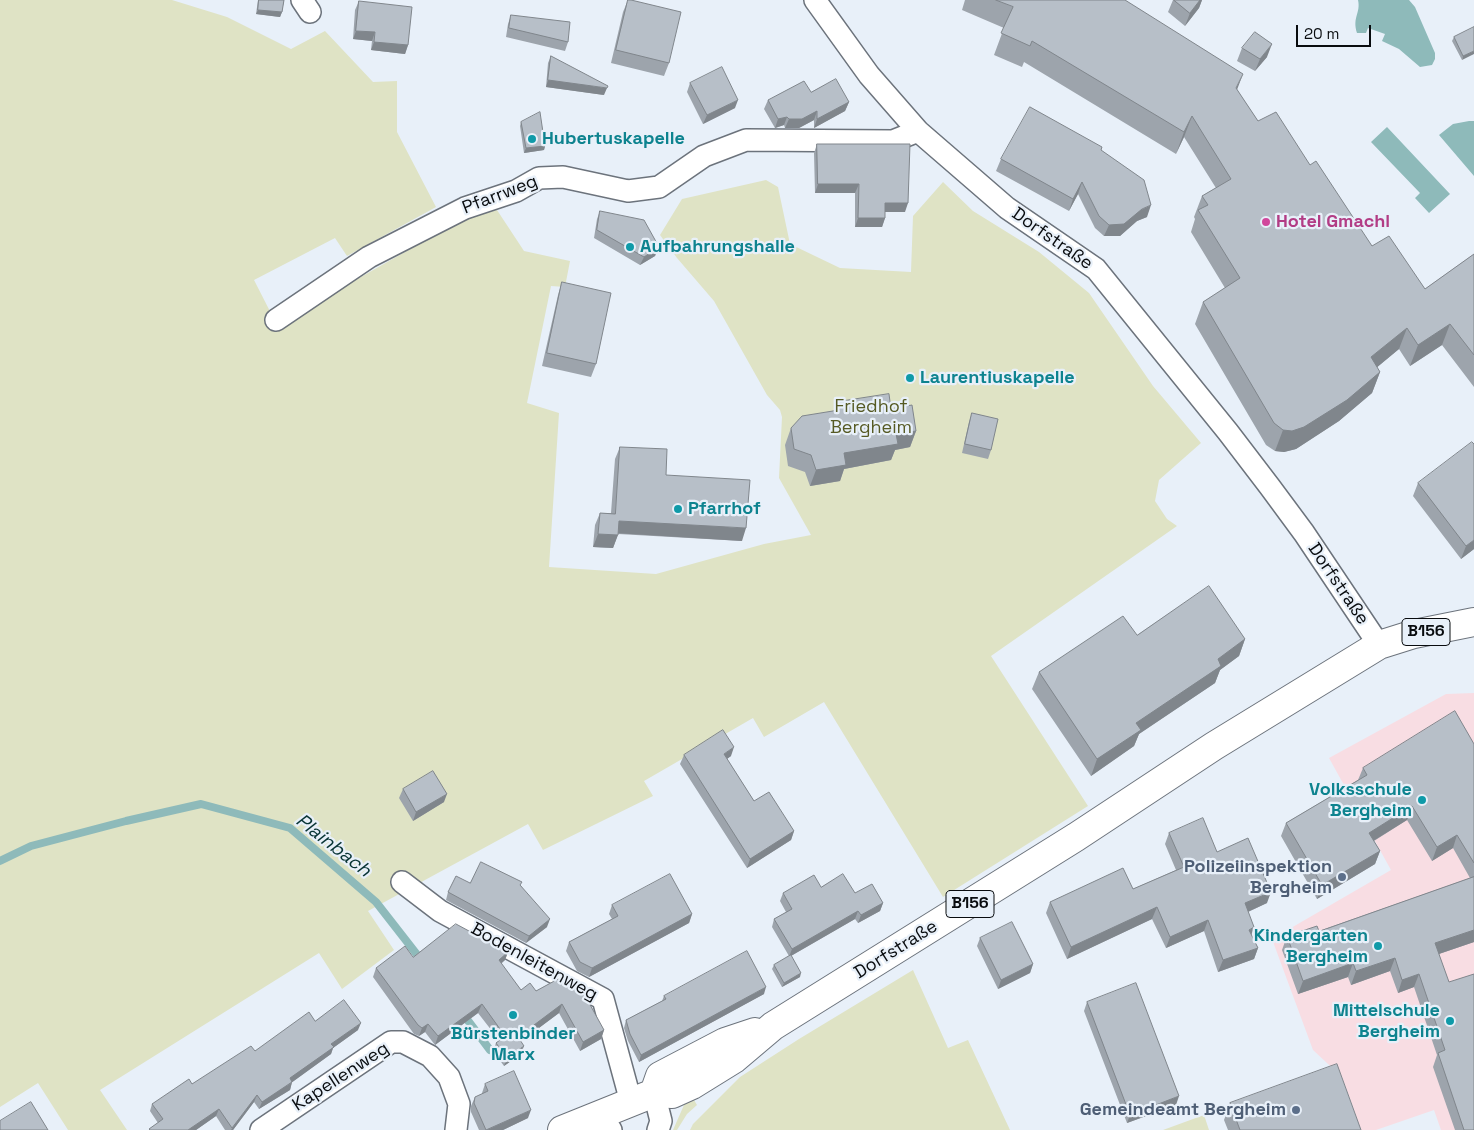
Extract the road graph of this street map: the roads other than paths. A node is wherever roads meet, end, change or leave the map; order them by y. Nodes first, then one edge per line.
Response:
1 (816, 0) edge
2 (918, 131) junction
3 (276, 320) dead end
4 (1474, 622) edge
5 (1379, 645) junction
6 (402, 882) dead end
7 (643, 1097) junction
8 (606, 1122) edge
9 (261, 1130) edge
10 (456, 1130) edge
11 (562, 1130) edge
12 (658, 1130) edge

1 - 2 street, Dorfstraße
2 - 3 street, Pfarrweg
2 - 5 street, Dorfstraße
4 - 5 main road, B156
5 - 7 main road, Dorfstraße / B156
6 - 7 street, Bodenleitenweg
7 - 8 main road
7 - 12 street, Bodenleitenweg
8 - 11 main road
9 - 10 street, Kapellenweg

